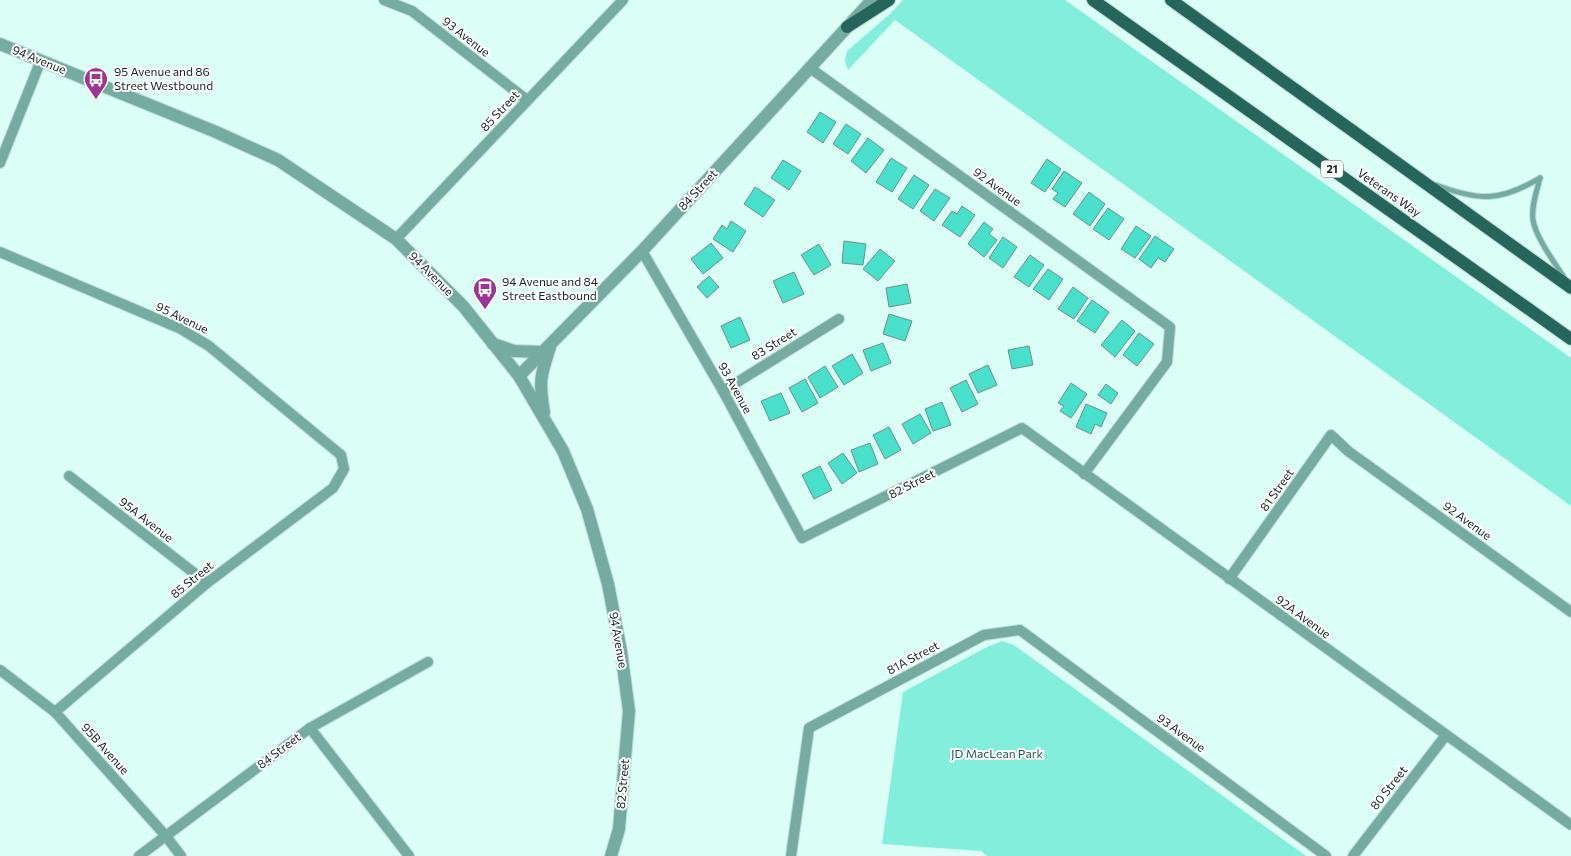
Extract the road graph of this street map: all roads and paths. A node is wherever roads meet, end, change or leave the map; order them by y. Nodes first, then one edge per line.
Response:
1 (384, 0) edge
2 (623, 0) edge
3 (872, 0) edge
4 (889, 0) edge
5 (1093, 0) edge
6 (1171, 0) edge
7 (847, 27) junction
8 (0, 44) edge
9 (41, 60) junction
10 (810, 68) junction
11 (527, 100) junction
12 (0, 163) edge
13 (1422, 180) junction
14 (396, 239) junction
15 (642, 251) junction
16 (0, 252) edge
17 (1571, 288) edge
18 (839, 319) dead end
19 (1571, 338) edge
20 (552, 342) junction
21 (493, 344) junction
22 (542, 352) junction
23 (519, 376) junction
24 (723, 391) junction
25 (545, 420) junction
26 (1022, 428) joint
27 (1348, 451) joint
28 (344, 469) joint
29 (1084, 474) junction
30 (69, 476) dead end
31 (802, 538) joint
32 (1229, 579) junction
33 (207, 583) junction
34 (1571, 612) edge
35 (1020, 630) joint
36 (428, 662) dead end
37 (0, 670) edge
38 (629, 711) joint
39 (55, 712) junction
40 (310, 728) junction
41 (1446, 736) junction
42 (1571, 826) edge
43 (165, 835) junction
44 (139, 856) edge
45 (181, 856) edge
46 (409, 856) edge
47 (612, 856) edge
48 (791, 856) edge
49 (1326, 856) edge
50 (1353, 856) edge

1 - 11 street, 93 Avenue
2 - 11 street, 85 Street
3 - 7 street, 84 Street
4 - 7 main road
5 - 19 main road, Veterans Way / 21
6 - 13 main road
7 - 10 street, 84 Street
8 - 9 street, 94 Avenue
9 - 12 street
9 - 14 street, 94 Avenue
10 - 15 street, 84 Street
10 - 29 street, 92 Avenue
11 - 14 street, 85 Street
13 - 17 main road
13 - 17 lane
14 - 21 street, 94 Avenue
15 - 20 street, 84 Street
15 - 24 street, 93 Avenue
16 - 28 street, 95 Avenue
18 - 24 street, 83 Street
20 - 22 street, 84 Street
20 - 25 street
21 - 22 street
21 - 23 street, 94 Avenue
22 - 23 street, 84 Street
23 - 25 street, 94 Avenue
24 - 31 street, 93 Avenue
25 - 38 street, 94 Avenue
26 - 29 street, 92A Avenue
26 - 31 street, 82 Street
27 - 32 street, 81 Street
27 - 34 street, 92 Avenue
28 - 33 street, 85 Street
29 - 32 street, 92A Avenue
30 - 33 street, 95A Avenue
32 - 41 street, 92A Avenue
33 - 39 street, 85 Street
35 - 48 street, 81A Street
35 - 49 street, 93 Avenue
36 - 40 street, 84 Street
37 - 39 street, 95B Avenue
38 - 47 street, 82 Street
39 - 43 street, 95B Avenue
40 - 43 street, 84 Street
40 - 46 street
41 - 42 street, 92A Avenue
41 - 50 street, 80 Street
43 - 44 street, 84 Street
43 - 45 street, 95B Avenue

